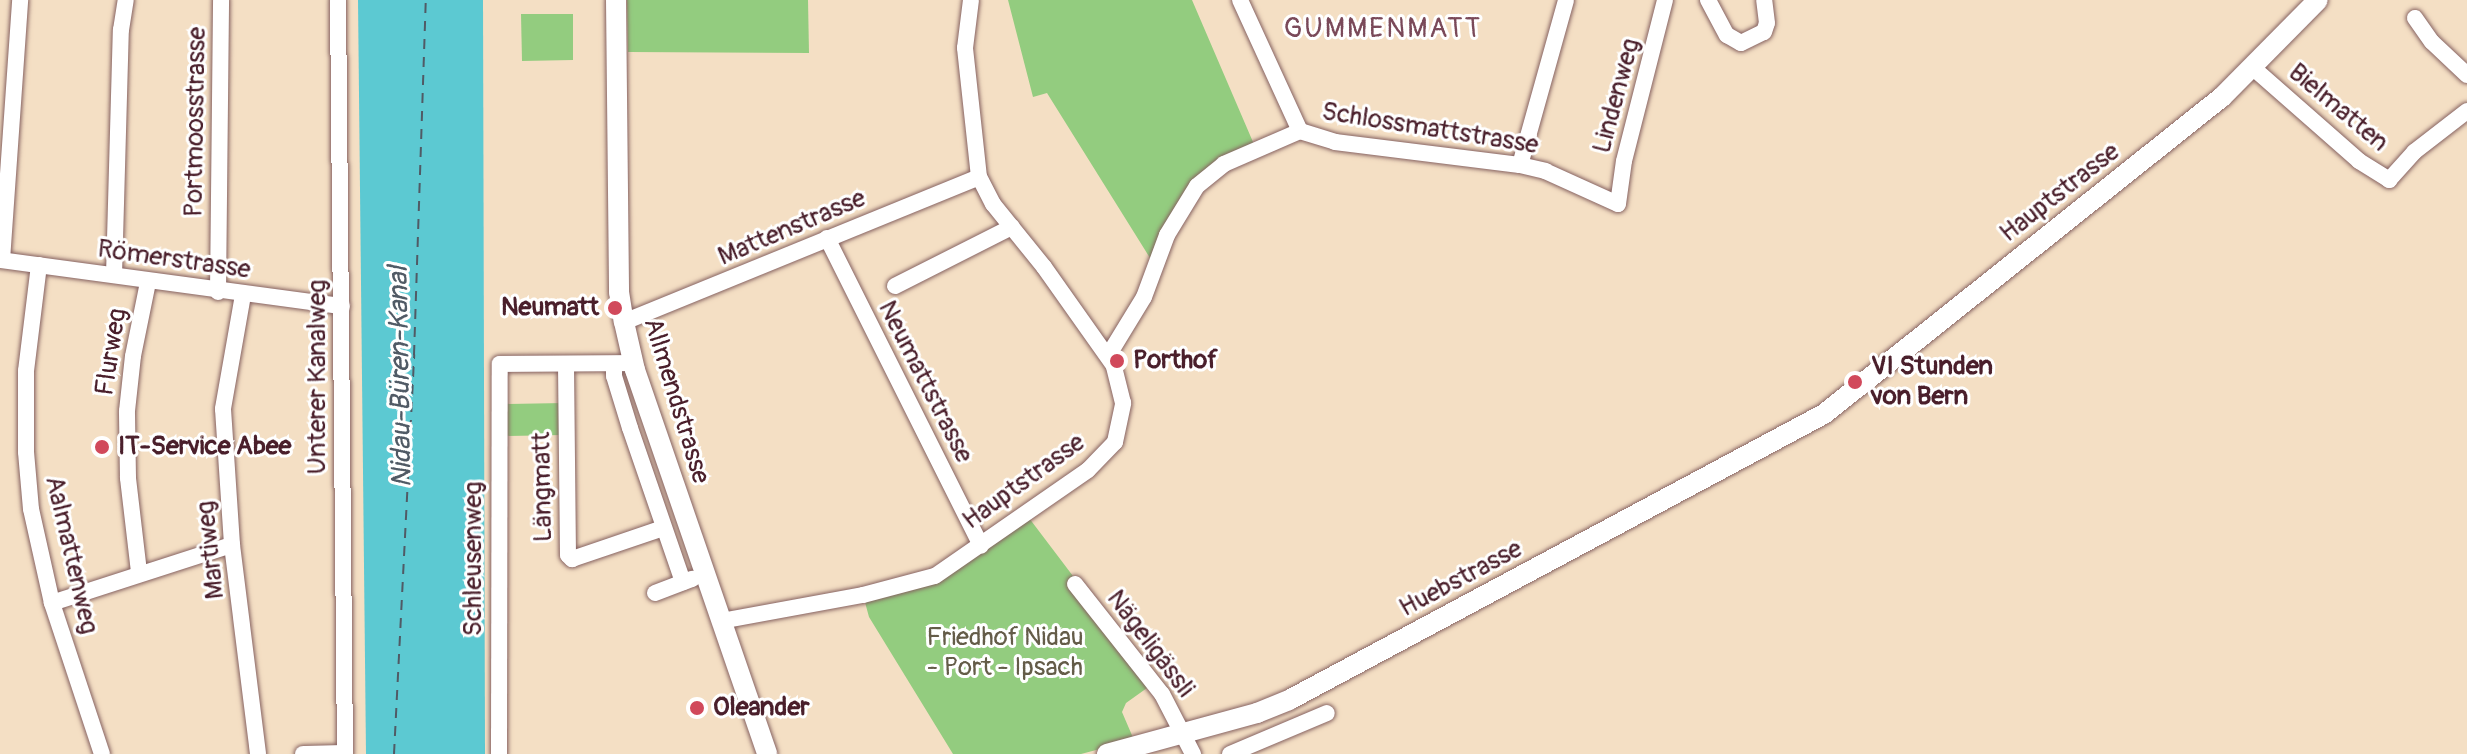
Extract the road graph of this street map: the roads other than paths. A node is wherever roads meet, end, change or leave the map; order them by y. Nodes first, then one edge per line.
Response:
1 (20, 0) edge
2 (126, 0) edge
3 (221, 0) edge
4 (338, 0) edge
5 (616, 0) edge
6 (971, 0) edge
7 (1240, 0) edge
8 (1566, 0) edge
9 (1665, 0) edge
10 (1708, 0) edge
11 (1764, 0) edge
12 (2318, 0) edge
13 (2415, 18) dead end
14 (2251, 66) junction
15 (2467, 75) edge
16 (2467, 111) edge
17 (1300, 131) junction
18 (1520, 165) junction
19 (979, 177) junction
20 (1618, 204) joint
21 (1012, 227) junction
22 (827, 238) junction
23 (1, 260) edge
24 (39, 265) junction
25 (114, 275) junction
26 (148, 282) junction
27 (895, 286) dead end
28 (218, 292) junction
29 (243, 295) junction
30 (342, 306) junction
31 (624, 322) junction
32 (1108, 356) junction
33 (624, 364) junction
34 (566, 365) junction
35 (1824, 414) joint
36 (663, 528) junction
37 (232, 545) junction
38 (981, 546) junction
39 (139, 572) junction
40 (706, 577) junction
41 (683, 582) junction
42 (1075, 584) dead end
43 (655, 593) dead end
44 (52, 603) junction
45 (721, 621) junction
46 (1327, 713) dead end
47 (1181, 735) junction
48 (763, 753) edge
49 (102, 754) edge
50 (258, 754) edge
51 (303, 754) edge
52 (345, 754) edge
53 (499, 754) edge
54 (1107, 754) edge
55 (1193, 754) edge
56 (1230, 754) edge

1 - 23 street
2 - 25 street
3 - 28 street, Portmoosstrasse
4 - 30 street, Unterer Kanalweg
5 - 31 main road, Allmendstrasse
6 - 19 street, Hauptstrasse
7 - 17 street
8 - 18 street
9 - 20 street, Lindenweg
10 - 11 street
12 - 14 main road, Hauptstrasse
13 - 15 street
14 - 16 street, Bielmatten
14 - 35 main road, Hauptstrasse
17 - 18 street, Schlossmattstrasse
17 - 32 street, Schlossmattstrasse
18 - 20 street, Schlossmattstrasse
19 - 21 street, Hauptstrasse
19 - 22 street, Mattenstrasse
21 - 27 street
21 - 32 street, Hauptstrasse
22 - 31 street, Mattenstrasse
22 - 38 street, Neumattstrasse
23 - 24 street, Römerstrasse
24 - 25 street, Römerstrasse
24 - 44 street, Aalmattenweg
25 - 26 street, Römerstrasse
26 - 28 street, Römerstrasse
26 - 39 street, Flurweg
28 - 29 street, Römerstrasse
29 - 30 street, Römerstrasse
29 - 37 street, Martiweg
30 - 52 street, Unterer Kanalweg
31 - 33 main road, Allmendstrasse
32 - 38 street, Hauptstrasse
33 - 34 street
33 - 36 street
33 - 40 main road, Allmendstrasse
34 - 36 street, Längmatt
34 - 53 street, Schleusenweg
35 - 47 main road, Huebstrasse
36 - 41 street
37 - 39 street
37 - 50 street, Martiweg
38 - 45 street, Hauptstrasse
39 - 44 street
40 - 41 street
40 - 45 main road, Allmendstrasse
41 - 43 street
42 - 47 street, Nägeligässli
44 - 49 street, Aalmattenweg
45 - 48 main road, Allmendstrasse
46 - 56 street
47 - 54 main road, Huebstrasse
47 - 55 street, Nägeligässli
51 - 52 street

